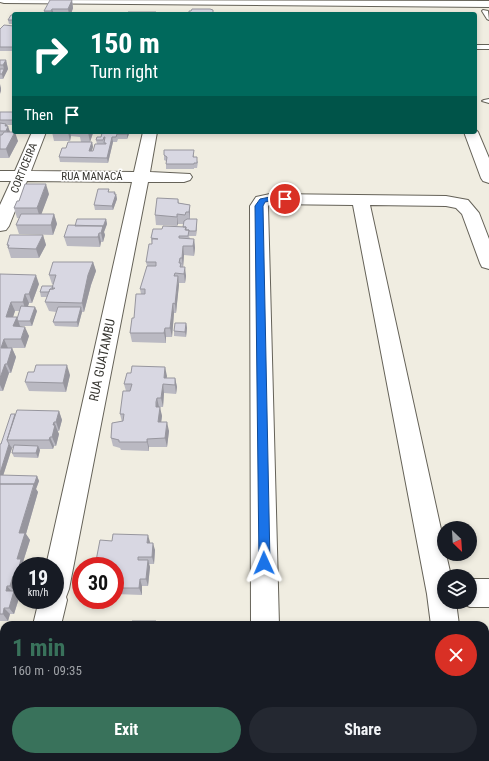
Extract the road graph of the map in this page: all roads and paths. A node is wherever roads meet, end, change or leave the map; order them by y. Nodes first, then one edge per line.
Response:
1 (4, 0) edge
2 (8, 0) edge
3 (93, 0) edge
4 (177, 1) edge
5 (420, 3) junction
6 (487, 7) edge
7 (89, 12) edge
8 (174, 12) edge
9 (423, 12) edge
10 (0, 13) edge
11 (489, 18) edge
12 (477, 47) edge
13 (489, 47) edge
14 (38, 134) edge
15 (150, 134) edge
16 (472, 134) edge
17 (0, 176) edge
18 (20, 176) junction
19 (141, 176) junction
20 (184, 177) dead end
21 (489, 178) edge
22 (361, 201) junction
23 (0, 226) edge
24 (489, 263) edge
25 (62, 557) edge
26 (438, 569) edge
27 (477, 593) edge
28 (489, 593) edge
29 (51, 609) edge
30 (444, 609) edge
31 (48, 621) edge
32 (265, 621) edge
33 (445, 621) edge

1 - 2 street
2 - 3 street
2 - 10 street
3 - 4 street
3 - 7 street
4 - 5 street
4 - 8 street
5 - 6 street
5 - 9 street
6 - 11 lane
12 - 13 lane
14 - 18 street, CORTICEIRA
15 - 19 street, RUA GUATAMBU
16 - 21 street
17 - 18 street, RUA MANACÁ
18 - 19 street, RUA MANACÁ
18 - 23 street, CORTICEIRA
19 - 20 street, RUA MANACÁ
19 - 25 street, RUA GUATAMBU
22 - 24 street
22 - 26 street
22 - 32 street
27 - 28 street
29 - 31 street
30 - 33 street

